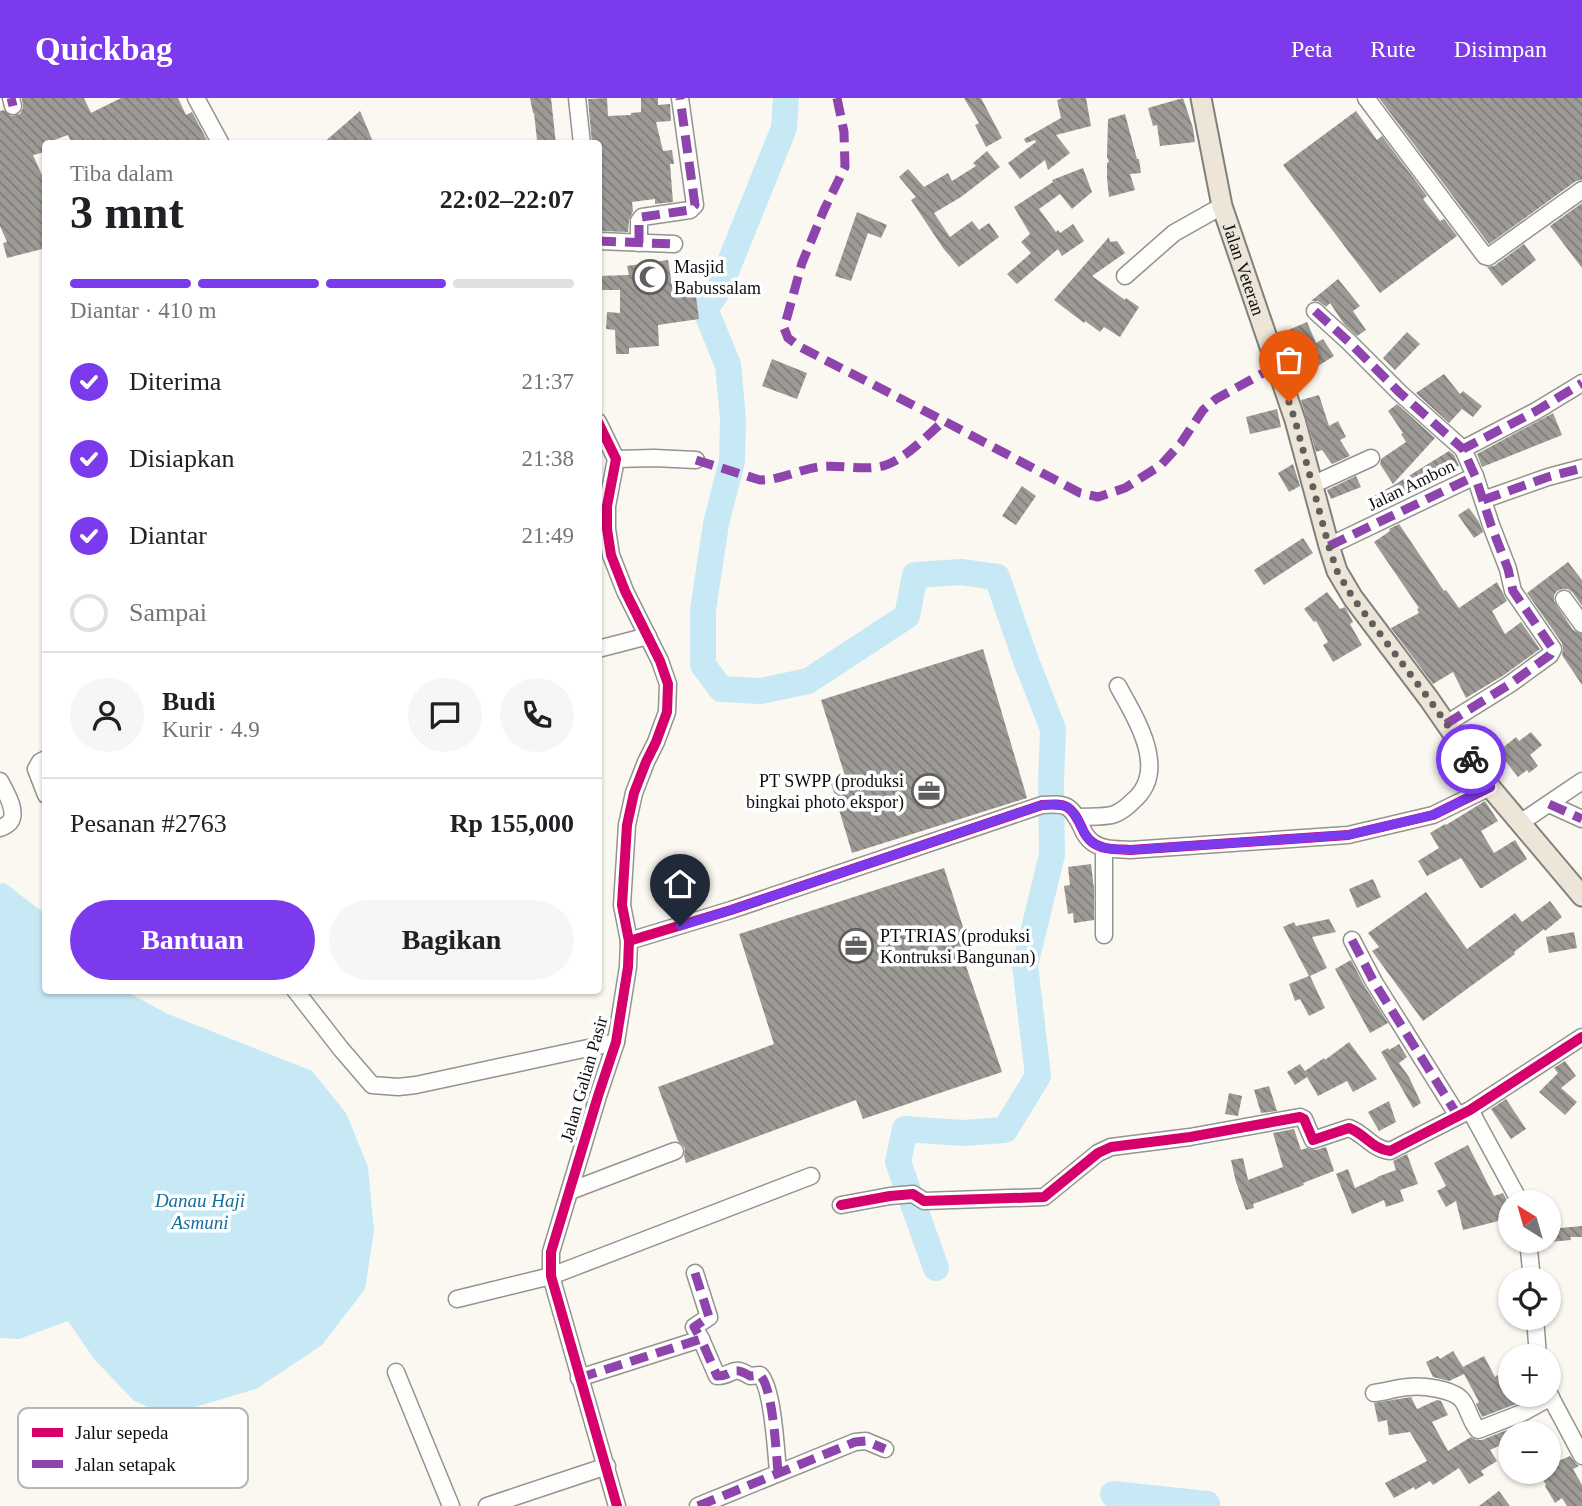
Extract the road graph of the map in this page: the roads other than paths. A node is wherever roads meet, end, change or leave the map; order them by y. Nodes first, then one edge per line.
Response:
1 (196, 98) edge
2 (578, 98) edge
3 (680, 98) edge
4 (1201, 98) edge
5 (1366, 98) edge
6 (219, 140) edge
7 (582, 140) edge
8 (1582, 190) edge
9 (1222, 205) junction
10 (602, 241) edge
11 (639, 243) junction
12 (674, 244) dead end
13 (1125, 276) dead end
14 (1315, 311) dead end
15 (1582, 383) edge
16 (602, 430) edge
17 (1463, 449) junction
18 (1371, 458) dead end
19 (616, 459) junction
20 (696, 460) dead end
21 (1582, 468) edge
22 (1475, 476) junction
23 (1312, 485) junction
24 (1483, 500) junction
25 (1329, 547) junction
26 (1564, 599) dead end
27 (1582, 624) edge
28 (648, 636) junction
29 (602, 648) edge
30 (1118, 686) dead end
31 (1446, 724) junction
32 (42, 761) edge
33 (0, 781) edge
34 (1582, 781) edge
35 (42, 785) edge
36 (1490, 787) junction
37 (1549, 804) junction
38 (1076, 817) junction
39 (1582, 819) edge
40 (1520, 823) junction
41 (0, 828) edge
42 (1104, 848) junction
43 (1582, 896) edge
44 (1104, 935) dead end
45 (1352, 940) dead end
46 (629, 941) junction
47 (298, 994) edge
48 (1582, 1037) edge
49 (617, 1042) junction
50 (1464, 1113) junction
51 (675, 1151) dead end
52 (811, 1176) dead end
53 (1512, 1190) edge
54 (570, 1191) junction
55 (841, 1205) dead end
56 (695, 1273) dead end
57 (551, 1276) junction
58 (457, 1299) dead end
59 (701, 1339) junction
60 (396, 1372) dead end
61 (579, 1378) junction
62 (1374, 1392) dead end
63 (1532, 1407) edge
64 (1556, 1407) edge
65 (885, 1449) dead end
66 (1582, 1456) edge
67 (607, 1466) junction
68 (778, 1472) junction
69 (451, 1506) edge
70 (487, 1506) edge
71 (617, 1506) edge
72 (698, 1506) edge

1 - 6 street
2 - 7 street
3 - 11 street
4 - 9 main road, Jalan Veteran
5 - 8 street
9 - 13 street
9 - 23 main road, Jalan Veteran
10 - 11 street
11 - 12 street
14 - 17 street
15 - 17 street, Jalan Ambon
16 - 19 street
17 - 22 street, Jalan Ambon
18 - 23 street
19 - 20 street
19 - 28 street, Jalan Galian Pasir
21 - 24 street
22 - 24 street
22 - 25 street, Jalan Ambon
23 - 25 main road, Jalan Veteran
24 - 31 street
25 - 31 main road, Jalan Veteran
26 - 27 street
28 - 29 street
28 - 46 street, Jalan Galian Pasir
30 - 38 street
31 - 36 main road, Jalan Veteran
32 - 35 street
33 - 41 street
34 - 37 street
36 - 40 main road, Jalan Veteran
36 - 42 street
37 - 39 street
37 - 40 street
38 - 42 street
38 - 46 street
40 - 43 main road, Jalan Veteran
42 - 44 street
45 - 50 street
46 - 49 street, Jalan Galian Pasir
47 - 49 street
48 - 50 street
49 - 54 street, Jalan Galian Pasir
50 - 53 street
50 - 55 street
51 - 54 street
52 - 57 street
54 - 57 street, Jalan Galian Pasir
56 - 59 street
57 - 58 street
57 - 61 street, Jalan Galian Pasir
59 - 61 street
59 - 68 street
60 - 69 street
61 - 67 street, Jalan Galian Pasir
62 - 63 street
64 - 66 street
65 - 68 street
67 - 70 street
67 - 71 street, Jalan Galian Pasir
68 - 72 street

